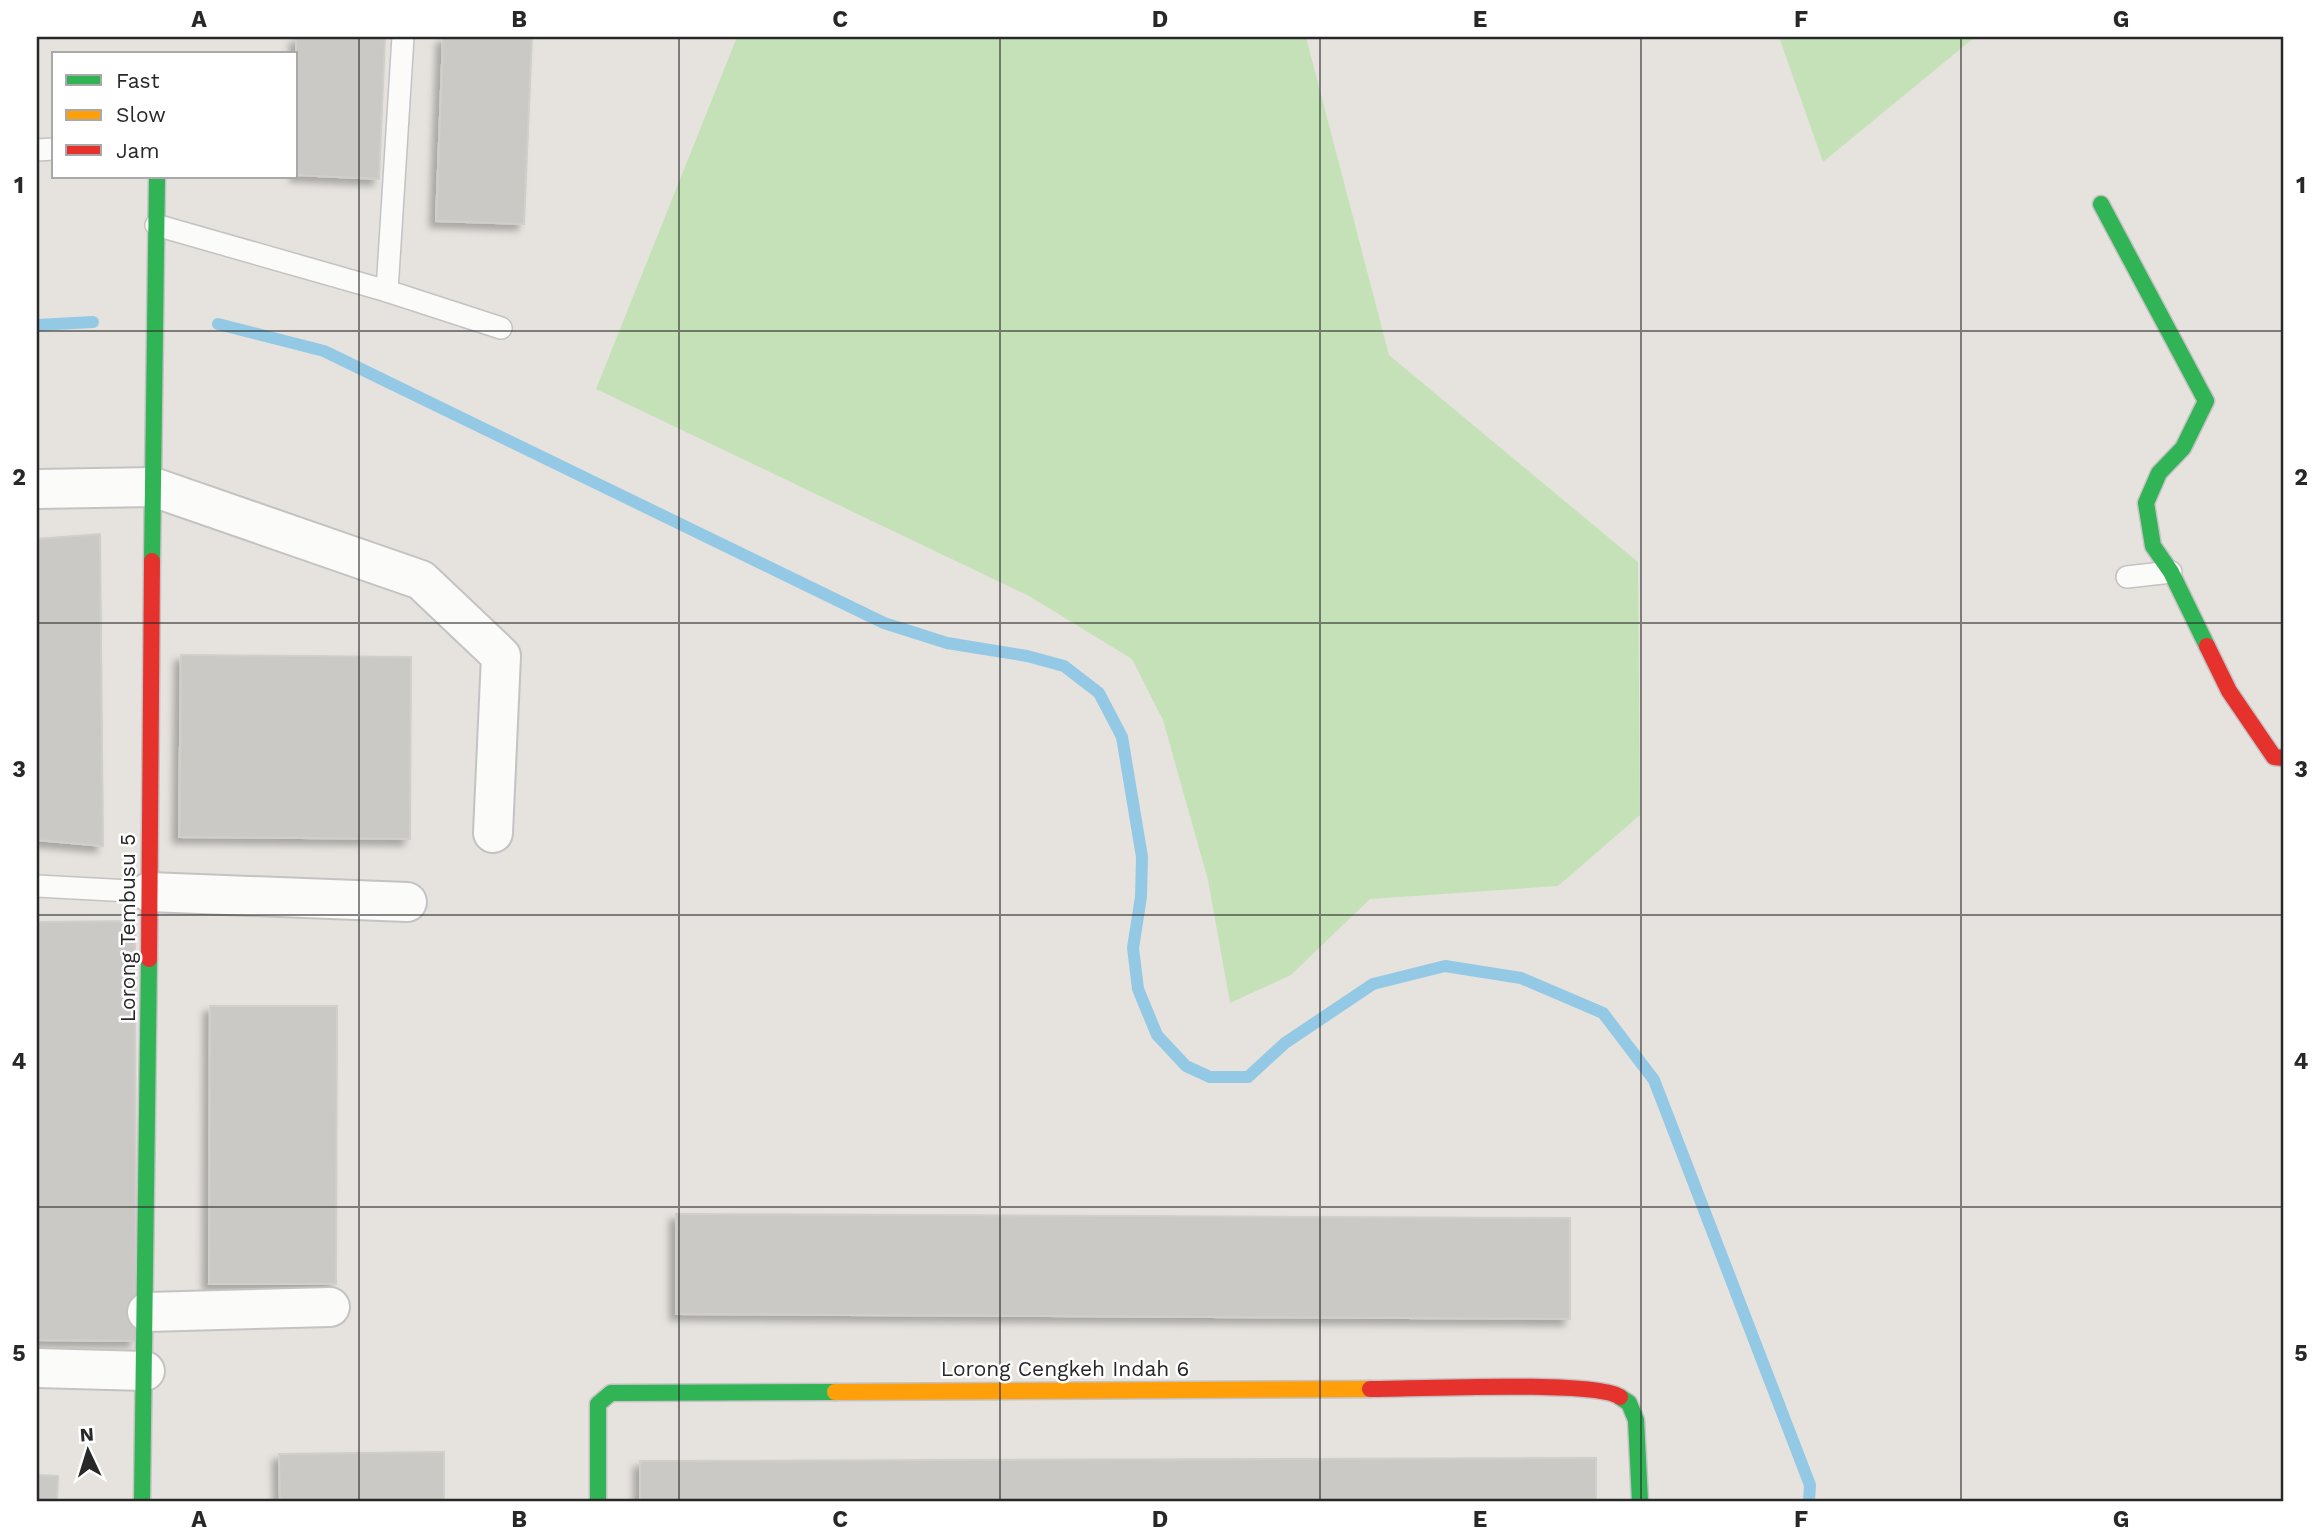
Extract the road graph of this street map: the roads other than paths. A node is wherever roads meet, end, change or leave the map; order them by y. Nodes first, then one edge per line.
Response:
1 (403, 37) edge
2 (157, 178) edge
3 (2101, 204) dead end
4 (156, 225) junction
5 (387, 291) junction
6 (500, 328) dead end
7 (153, 486) junction
8 (37, 489) edge
9 (2171, 572) junction
10 (2127, 577) dead end
11 (2283, 758) edge
12 (493, 833) dead end
13 (37, 886) edge
14 (149, 892) junction
15 (407, 902) dead end
16 (330, 1307) dead end
17 (147, 1312) junction
18 (37, 1368) edge
19 (145, 1371) junction
20 (142, 1501) edge
21 (598, 1501) edge
22 (1640, 1501) edge

1 - 5 lane
2 - 4 street, Lorong Tembusu 5
3 - 9 street
4 - 5 lane
4 - 7 street, Lorong Tembusu 5
5 - 6 lane
7 - 8 street
7 - 12 street
7 - 14 street, Lorong Tembusu 5
9 - 10 lane
9 - 11 street
13 - 14 lane
14 - 15 street
14 - 17 street, Lorong Tembusu 5
16 - 17 street
17 - 19 street, Lorong Tembusu 5
18 - 19 street
19 - 20 street, Lorong Tembusu 5
21 - 22 street, Lorong Cengkeh Indah 6

